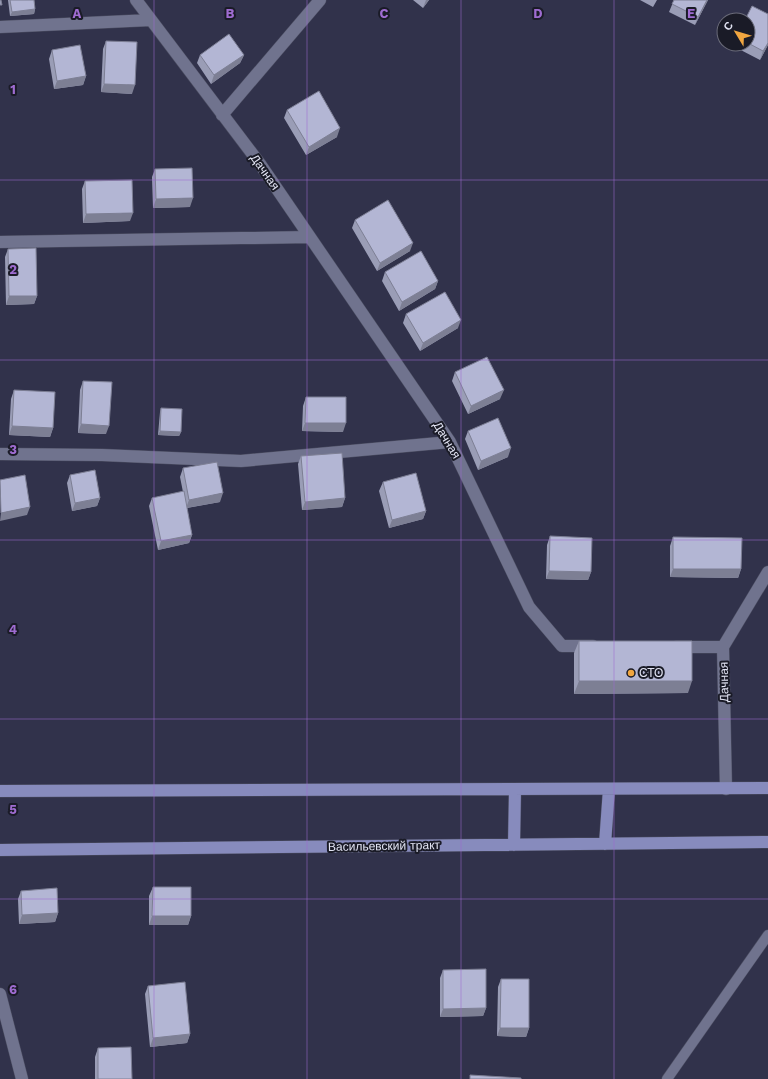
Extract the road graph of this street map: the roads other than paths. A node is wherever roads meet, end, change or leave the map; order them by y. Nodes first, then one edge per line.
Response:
1 (136, 0) edge
2 (320, 0) edge
3 (151, 20) junction
4 (0, 27) edge
5 (222, 115) junction
6 (310, 237) junction
7 (0, 242) edge
8 (450, 442) junction
9 (0, 454) edge
10 (768, 572) edge
11 (608, 646) edge
12 (662, 647) edge
13 (723, 647) junction
14 (768, 788) edge
15 (609, 789) junction
16 (726, 789) junction
17 (515, 790) junction
18 (0, 791) edge
19 (768, 842) edge
20 (605, 844) junction
21 (514, 845) junction
22 (0, 850) edge
23 (768, 935) edge
24 (0, 994) edge
25 (22, 1079) edge
26 (667, 1079) edge

1 - 3 street, Дачная
2 - 5 street
3 - 4 street
3 - 5 street, Дачная
5 - 6 street, Дачная
6 - 7 street
6 - 8 street, Дачная
8 - 9 street
8 - 11 street, Дачная
10 - 13 street
12 - 13 street, Дачная
13 - 16 street, Дачная
14 - 16 main road
15 - 16 main road
15 - 17 main road
15 - 20 main road
17 - 18 main road
17 - 21 main road
19 - 20 main road, Васильевский тракт
20 - 21 main road, Васильевский тракт
21 - 22 main road, Васильевский тракт
23 - 26 lane
24 - 25 street

